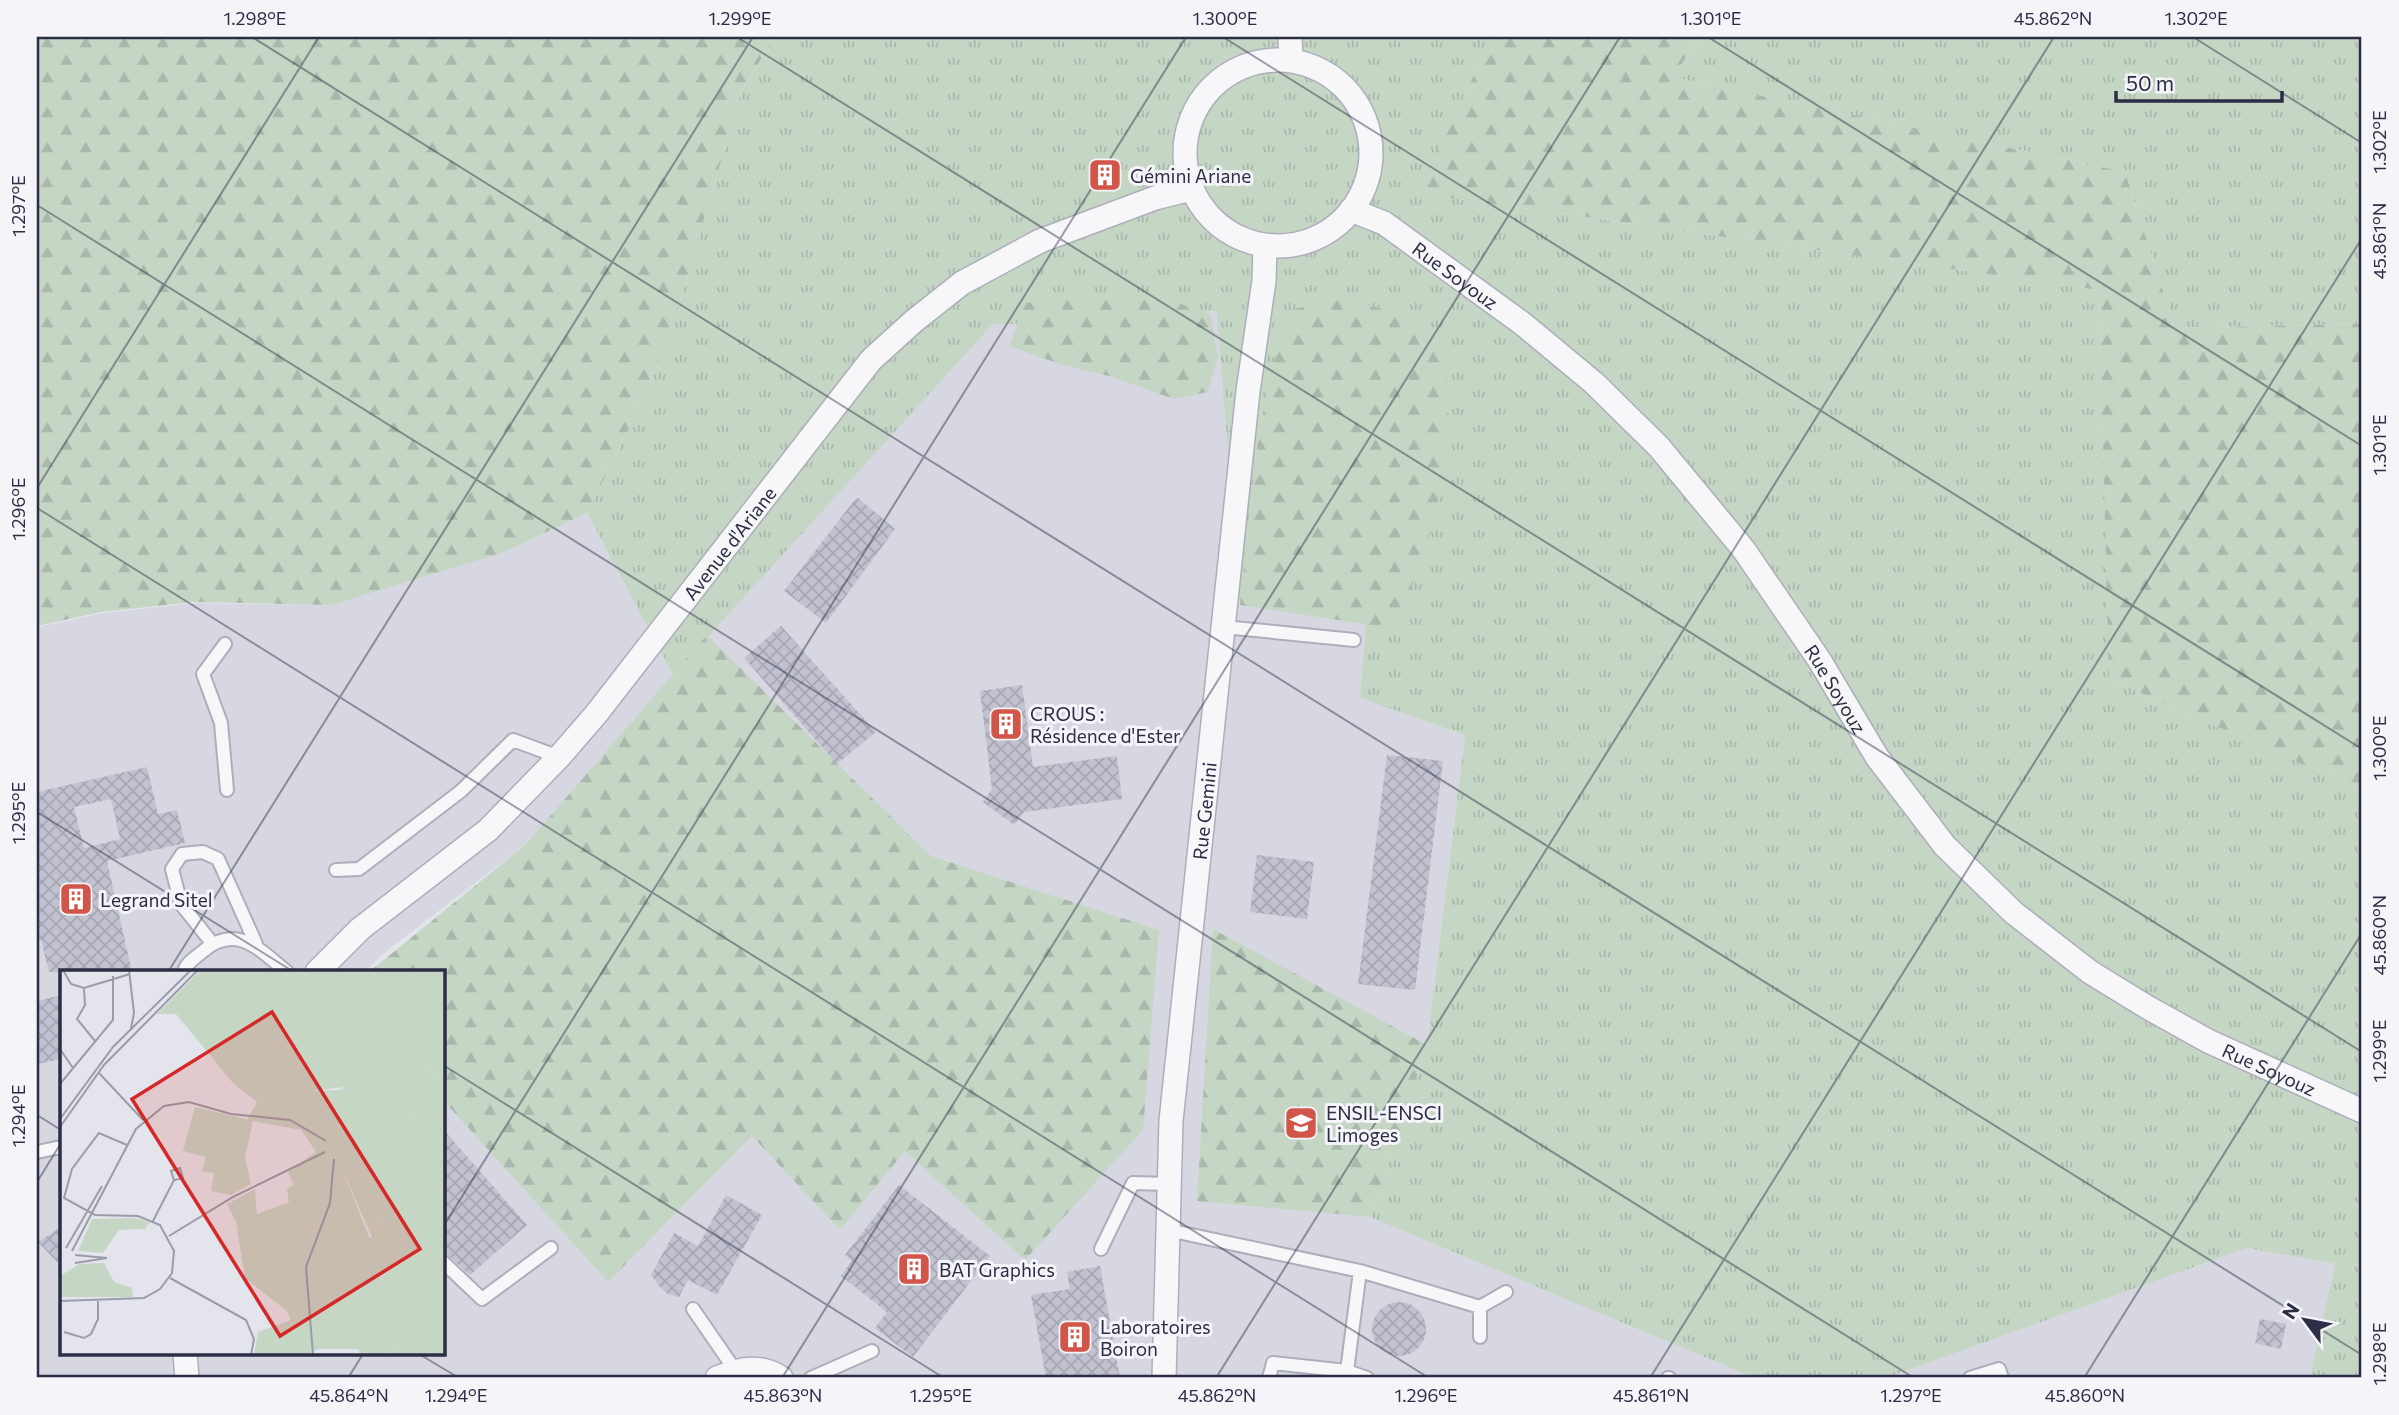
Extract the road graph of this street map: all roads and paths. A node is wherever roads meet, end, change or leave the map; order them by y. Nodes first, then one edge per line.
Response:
1 (1290, 37) edge
2 (1291, 60) junction
3 (1191, 189) junction
4 (1351, 210) junction
5 (1265, 246) junction
6 (1224, 627) junction
7 (1354, 640) dead end
8 (225, 644) dead end
9 (559, 757) junction
10 (227, 790) dead end
11 (336, 870) dead end
12 (212, 943) junction
13 (256, 944) junction
14 (185, 970) edge
15 (285, 970) edge
16 (319, 970) edge
17 (2362, 1111) edge
18 (60, 1147) edge
19 (37, 1152) edge
20 (1169, 1184) junction
21 (1168, 1230) junction
22 (551, 1248) dead end
23 (1101, 1249) dead end
24 (444, 1263) edge
25 (1360, 1271) junction
26 (1506, 1292) dead end
27 (1480, 1307) junction
28 (693, 1309) dead end
29 (1480, 1337) dead end
30 (872, 1351) dead end
31 (185, 1356) edge
32 (1347, 1371) junction
33 (726, 1374) edge
34 (187, 1378) edge
35 (781, 1378) edge
36 (811, 1378) edge
37 (1164, 1378) edge
38 (1269, 1378) edge
39 (1367, 1378) edge
40 (1970, 1378) edge
41 (2002, 1378) edge

1 - 2 street
2 - 3 street
2 - 4 street
3 - 5 street
3 - 9 street, Avenue d'Ariane
4 - 5 street
4 - 17 street, Rue Soyouz
5 - 6 street, Rue Gemini
6 - 7 lane
6 - 20 street, Rue Gemini
8 - 10 lane
9 - 11 lane
9 - 16 street, Avenue d'Ariane
12 - 13 lane
12 - 13 lane
12 - 14 lane
13 - 15 lane
18 - 19 lane
20 - 21 street, Rue Gemini
20 - 23 lane
21 - 25 lane
21 - 37 street, Rue Gemini
22 - 24 lane
25 - 27 lane
25 - 32 lane
26 - 27 lane
27 - 29 lane
28 - 33 lane
30 - 36 lane
31 - 34 street
32 - 38 lane
32 - 39 lane
33 - 35 street
40 - 41 lane

